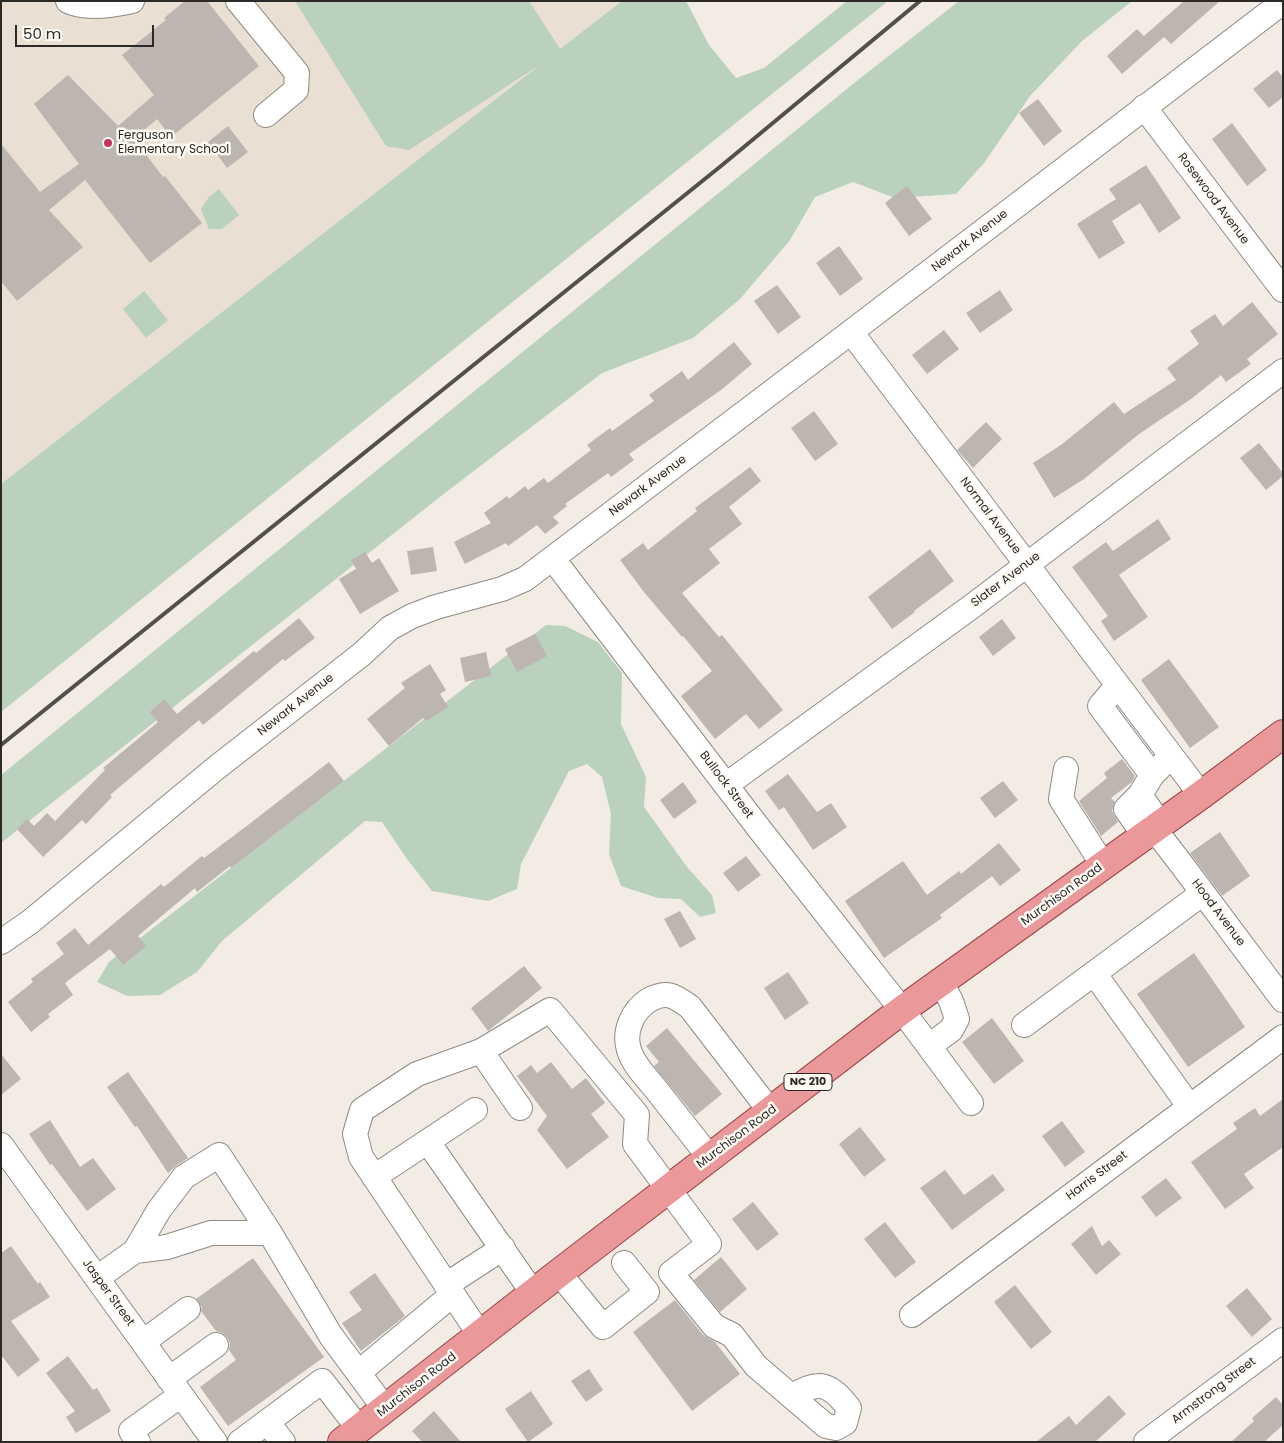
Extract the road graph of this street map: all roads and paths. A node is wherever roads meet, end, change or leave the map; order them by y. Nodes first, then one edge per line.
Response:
1 (68, 1) edge
2 (132, 1) edge
3 (238, 1) edge
4 (1283, 2) edge
5 (1144, 107) junction
6 (266, 114) dead end
7 (1283, 290) edge
8 (851, 332) junction
9 (1283, 371) edge
10 (553, 559) junction
11 (1027, 565) junction
12 (1118, 685) junction
13 (1142, 717) junction
14 (1283, 734) edge
15 (1124, 737) junction
16 (1170, 757) junction
17 (1066, 769) dead end
18 (1152, 775) junction
19 (726, 785) junction
20 (1201, 795) junction
21 (1151, 830) junction
22 (1103, 865) junction
23 (1203, 893) junction
24 (1, 942) edge
25 (1094, 973) junction
26 (941, 982) junction
27 (1283, 1000) edge
28 (902, 1010) junction
29 (1024, 1025) dead end
30 (1283, 1036) edge
31 (929, 1046) junction
32 (481, 1051) junction
33 (971, 1102) dead end
34 (1189, 1106) junction
35 (520, 1108) dead end
36 (475, 1110) dead end
37 (770, 1111) junction
38 (428, 1142) junction
39 (1, 1145) edge
40 (710, 1158) junction
41 (374, 1176) junction
42 (668, 1189) junction
43 (270, 1233) junction
44 (503, 1248) junction
45 (135, 1251) junction
46 (624, 1263) dead end
47 (559, 1273) junction
48 (97, 1278) junction
49 (449, 1290) junction
50 (533, 1294) junction
51 (188, 1309) dead end
52 (912, 1315) dead end
53 (480, 1335) junction
54 (1283, 1340) edge
55 (144, 1342) junction
56 (216, 1345) dead end
57 (358, 1372) junction
58 (175, 1387) junction
59 (793, 1396) dead end
60 (385, 1409) junction
61 (267, 1422) junction
62 (351, 1436) edge
63 (204, 1438) edge
64 (138, 1442) edge
65 (240, 1442) edge
66 (283, 1442) edge
67 (1146, 1442) edge

1 - 2 street
3 - 6 street
4 - 5 street, Newark Avenue
5 - 7 street, Rosewood Avenue
5 - 8 street, Newark Avenue
8 - 10 street, Newark Avenue
8 - 11 street, Normal Avenue
9 - 11 street, Slater Avenue
10 - 19 street, Bullock Street
10 - 24 street, Newark Avenue
11 - 12 street, Normal Avenue
11 - 19 street, Slater Avenue
12 - 13 street, Normal Avenue
12 - 15 street
13 - 15 street
13 - 16 street, Normal Avenue
14 - 20 main road, Murchison Road / NC 210
15 - 18 street
16 - 18 street
16 - 20 street, Normal Avenue
17 - 22 street
18 - 21 street, Hood Avenue
19 - 28 street, Bullock Street
20 - 21 main road, Murchison Road / NC 210
21 - 22 main road, Murchison Road / NC 210
21 - 23 street, Hood Avenue
22 - 26 main road, Murchison Road / NC 210
23 - 25 street
23 - 27 street, Hood Avenue
25 - 29 street
25 - 34 street
26 - 28 main road, Murchison Road / NC 210
26 - 31 street
28 - 31 street, Bullock Street
28 - 37 main road, Murchison Road / NC 210
30 - 34 street, Harris Street
31 - 33 street, Bullock Street
32 - 35 street
32 - 41 street
32 - 42 street
34 - 52 street, Harris Street
36 - 38 street
37 - 40 main road, Murchison Road / NC 210
37 - 40 street
38 - 41 street
38 - 44 street
39 - 48 street, Jasper Street
40 - 42 main road, Murchison Road / NC 210
41 - 49 street
42 - 47 main road, Murchison Road / NC 210
42 - 59 street
43 - 45 street
43 - 45 street
43 - 57 street
44 - 49 street
44 - 50 street
45 - 48 street
46 - 47 street
47 - 50 main road, Murchison Road / NC 210
48 - 55 street, Jasper Street
49 - 53 street
49 - 57 street
50 - 53 main road, Murchison Road / NC 210
51 - 55 street
53 - 60 main road, Murchison Road / NC 210
54 - 67 street, Armstrong Street
55 - 58 street, Jasper Street
56 - 58 street
57 - 60 street
58 - 63 street, Jasper Street
58 - 64 street
60 - 62 main road, Murchison Road / NC 210
61 - 62 street
61 - 65 street
61 - 66 street

